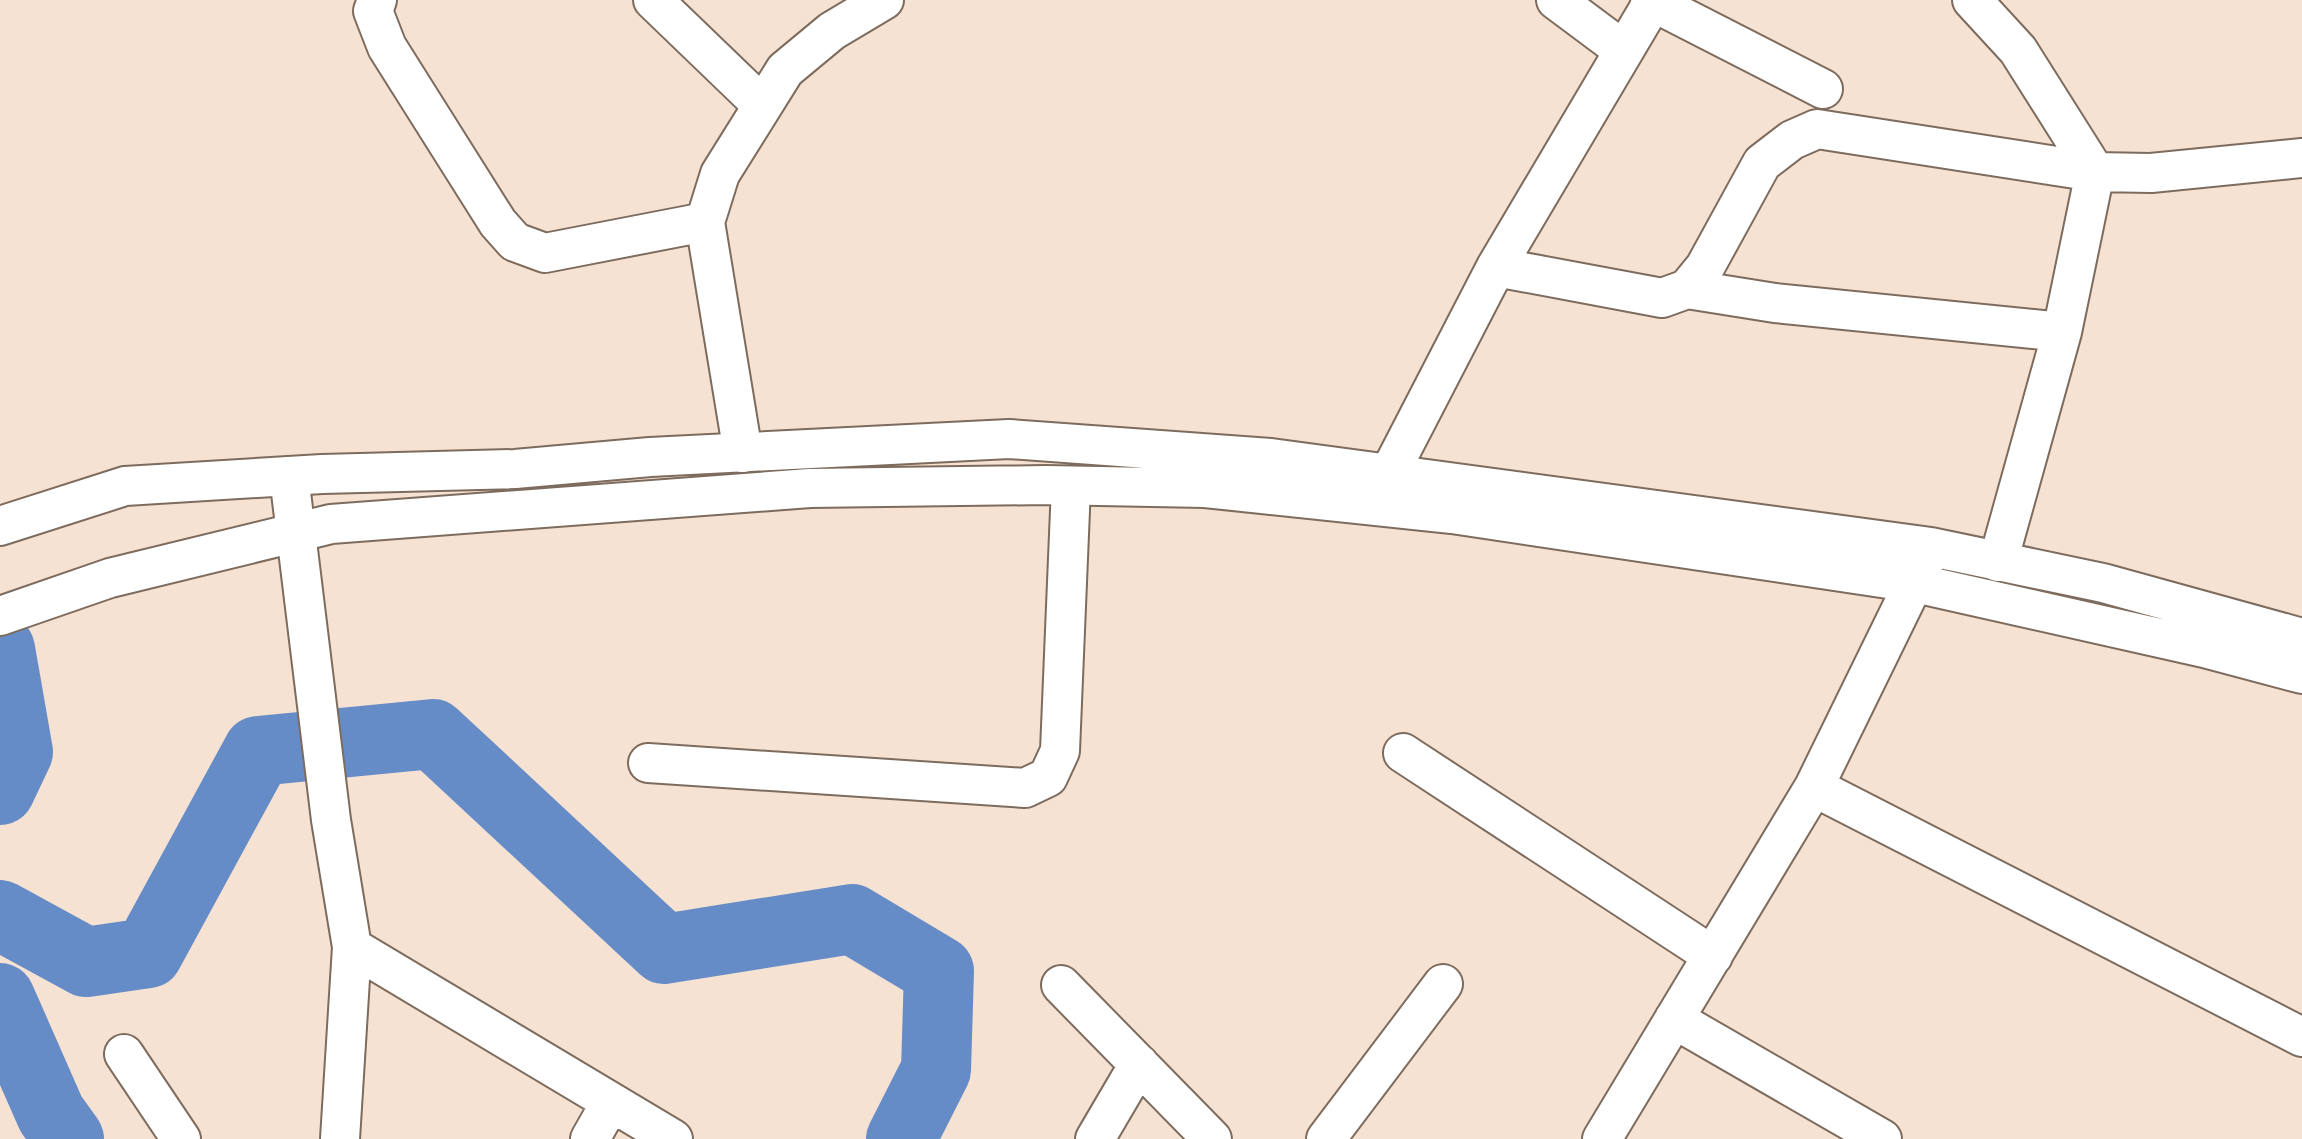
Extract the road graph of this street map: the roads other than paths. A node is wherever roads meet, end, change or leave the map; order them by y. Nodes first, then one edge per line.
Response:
1 (377, 0) edge
2 (653, 0) edge
3 (884, 0) edge
4 (1556, 0) edge
5 (1972, 0) edge
6 (1651, 4) edge
7 (1623, 50) junction
8 (1823, 89) dead end
9 (762, 105) junction
10 (2302, 158) edge
11 (2095, 172) junction
12 (705, 222) junction
13 (1496, 267) junction
14 (1687, 289) junction
15 (2062, 332) junction
16 (743, 453) junction
17 (1391, 473) junction
18 (289, 476) junction
19 (1071, 486) junction
20 (1373, 506) junction
21 (0, 526) edge
22 (296, 532) junction
23 (1931, 547) junction
24 (1998, 562) junction
25 (1915, 583) junction
26 (0, 616) edge
27 (2300, 658) edge
28 (1403, 752) dead end
29 (648, 763) dead end
30 (1814, 787) junction
31 (352, 947) junction
32 (1713, 956) junction
33 (1443, 984) dead end
34 (1061, 985) dead end
35 (1674, 1019) junction
36 (2302, 1037) edge
37 (124, 1054) dead end
38 (1139, 1064) junction
39 (611, 1102) junction
40 (181, 1139) edge
41 (340, 1139) edge
42 (590, 1139) edge
43 (673, 1139) edge
44 (1095, 1139) edge
45 (1212, 1139) edge
46 (1326, 1139) edge
47 (1602, 1139) edge
48 (1882, 1139) edge

1 - 12 street
2 - 9 street
3 - 9 street
4 - 7 street
5 - 11 street
6 - 7 street
6 - 8 street
7 - 13 street
9 - 12 street
10 - 11 street
11 - 14 street
11 - 15 street
12 - 16 street
13 - 14 street
13 - 17 street
14 - 15 street
15 - 24 street
16 - 17 street
16 - 18 street
17 - 20 street
17 - 23 street
18 - 21 street
18 - 22 street
19 - 20 street
19 - 22 street
19 - 29 street
20 - 25 street
22 - 26 street
22 - 31 street
23 - 24 street
23 - 25 street
24 - 27 street
25 - 27 street
25 - 30 street
28 - 32 street
30 - 32 street
30 - 36 street
31 - 39 street
31 - 41 street
32 - 35 street
33 - 46 street
34 - 38 street
35 - 47 street
35 - 48 street
37 - 40 street
38 - 44 street
38 - 45 street
39 - 42 street
39 - 43 street

